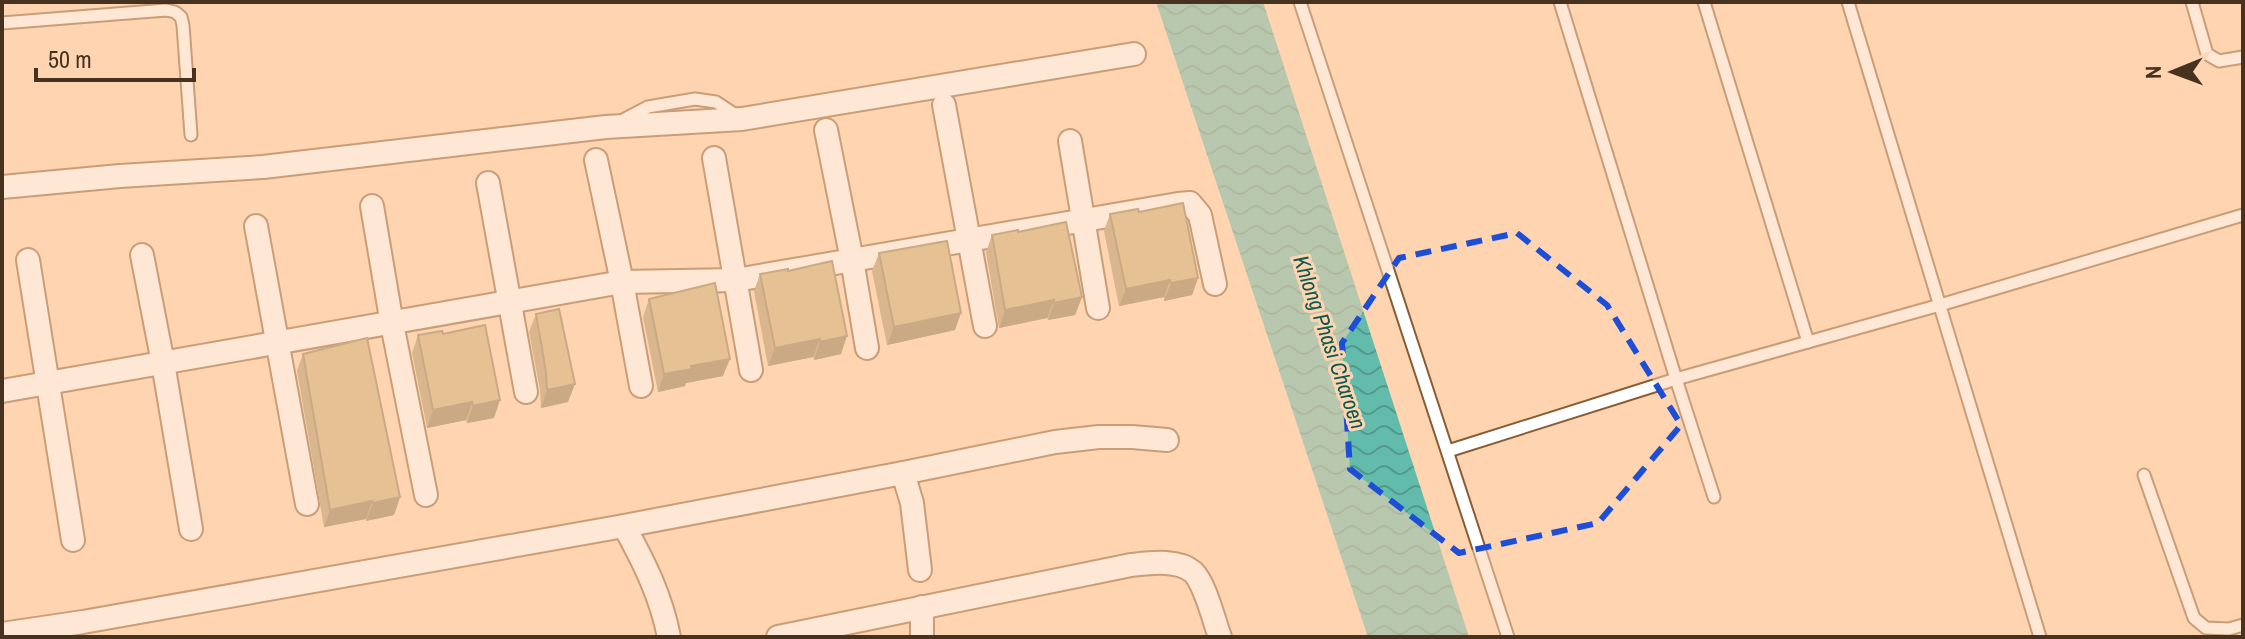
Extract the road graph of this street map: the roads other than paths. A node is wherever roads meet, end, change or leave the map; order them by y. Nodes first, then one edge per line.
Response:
1 (1300, 2) edge
2 (1560, 2) edge
3 (1704, 2) edge
4 (1848, 2) edge
5 (2192, 2) edge
6 (2, 23) edge
7 (1134, 54) dead end
8 (2243, 57) edge
9 (944, 105) dead end
10 (826, 130) dead end
11 (191, 135) dead end
12 (1070, 141) dead end
13 (714, 158) dead end
14 (596, 160) dead end
15 (488, 183) dead end
16 (2, 187) edge
17 (372, 206) dead end
18 (2243, 215) edge
19 (1083, 220) junction
20 (256, 226) dead end
21 (968, 240) junction
22 (142, 255) dead end
23 (28, 260) dead end
24 (852, 260) junction
25 (736, 280) junction
26 (622, 282) junction
27 (1215, 284) dead end
28 (508, 303) junction
29 (1940, 305) junction
30 (1098, 308) dead end
31 (392, 324) junction
32 (985, 326) dead end
33 (1808, 342) junction
34 (278, 343) junction
35 (867, 348) dead end
36 (163, 363) junction
37 (751, 370) dead end
38 (1676, 379) junction
39 (48, 385) junction
40 (641, 386) dead end
41 (2, 391) edge
42 (526, 392) dead end
43 (1167, 440) dead end
44 (1448, 451) junction
45 (903, 473) junction
46 (2144, 475) dead end
47 (426, 495) dead end
48 (1714, 497) dead end
49 (307, 504) dead end
50 (624, 526) junction
51 (191, 529) dead end
52 (73, 540) dead end
53 (920, 570) dead end
54 (922, 607) junction
55 (2243, 625) edge
56 (2, 634) edge
57 (669, 637) edge
58 (778, 637) edge
59 (922, 637) edge
60 (1220, 637) edge
61 (1508, 637) edge
62 (2040, 637) edge

1 - 44 lane
2 - 38 lane
3 - 33 lane
4 - 29 lane
5 - 8 lane
6 - 11 lane
7 - 16 street
9 - 21 street
10 - 24 street
12 - 19 street
13 - 25 street
14 - 26 street
15 - 28 street
17 - 31 street
18 - 29 lane
19 - 21 street
19 - 27 street
19 - 30 street
20 - 34 street
21 - 24 street
21 - 32 street
22 - 36 street
23 - 39 street
24 - 25 street
24 - 35 street
25 - 26 street
25 - 37 street
26 - 28 street
26 - 40 street
28 - 31 street
28 - 42 street
29 - 33 lane
29 - 62 lane
31 - 34 street
31 - 47 street
33 - 38 lane
34 - 36 street
34 - 49 street
36 - 39 street
36 - 51 street
38 - 44 lane
38 - 48 lane
39 - 41 street
39 - 52 street
43 - 45 street
44 - 61 lane
45 - 50 street
45 - 53 street
46 - 55 lane
50 - 56 street
50 - 57 street
54 - 58 street
54 - 59 street
54 - 60 street

